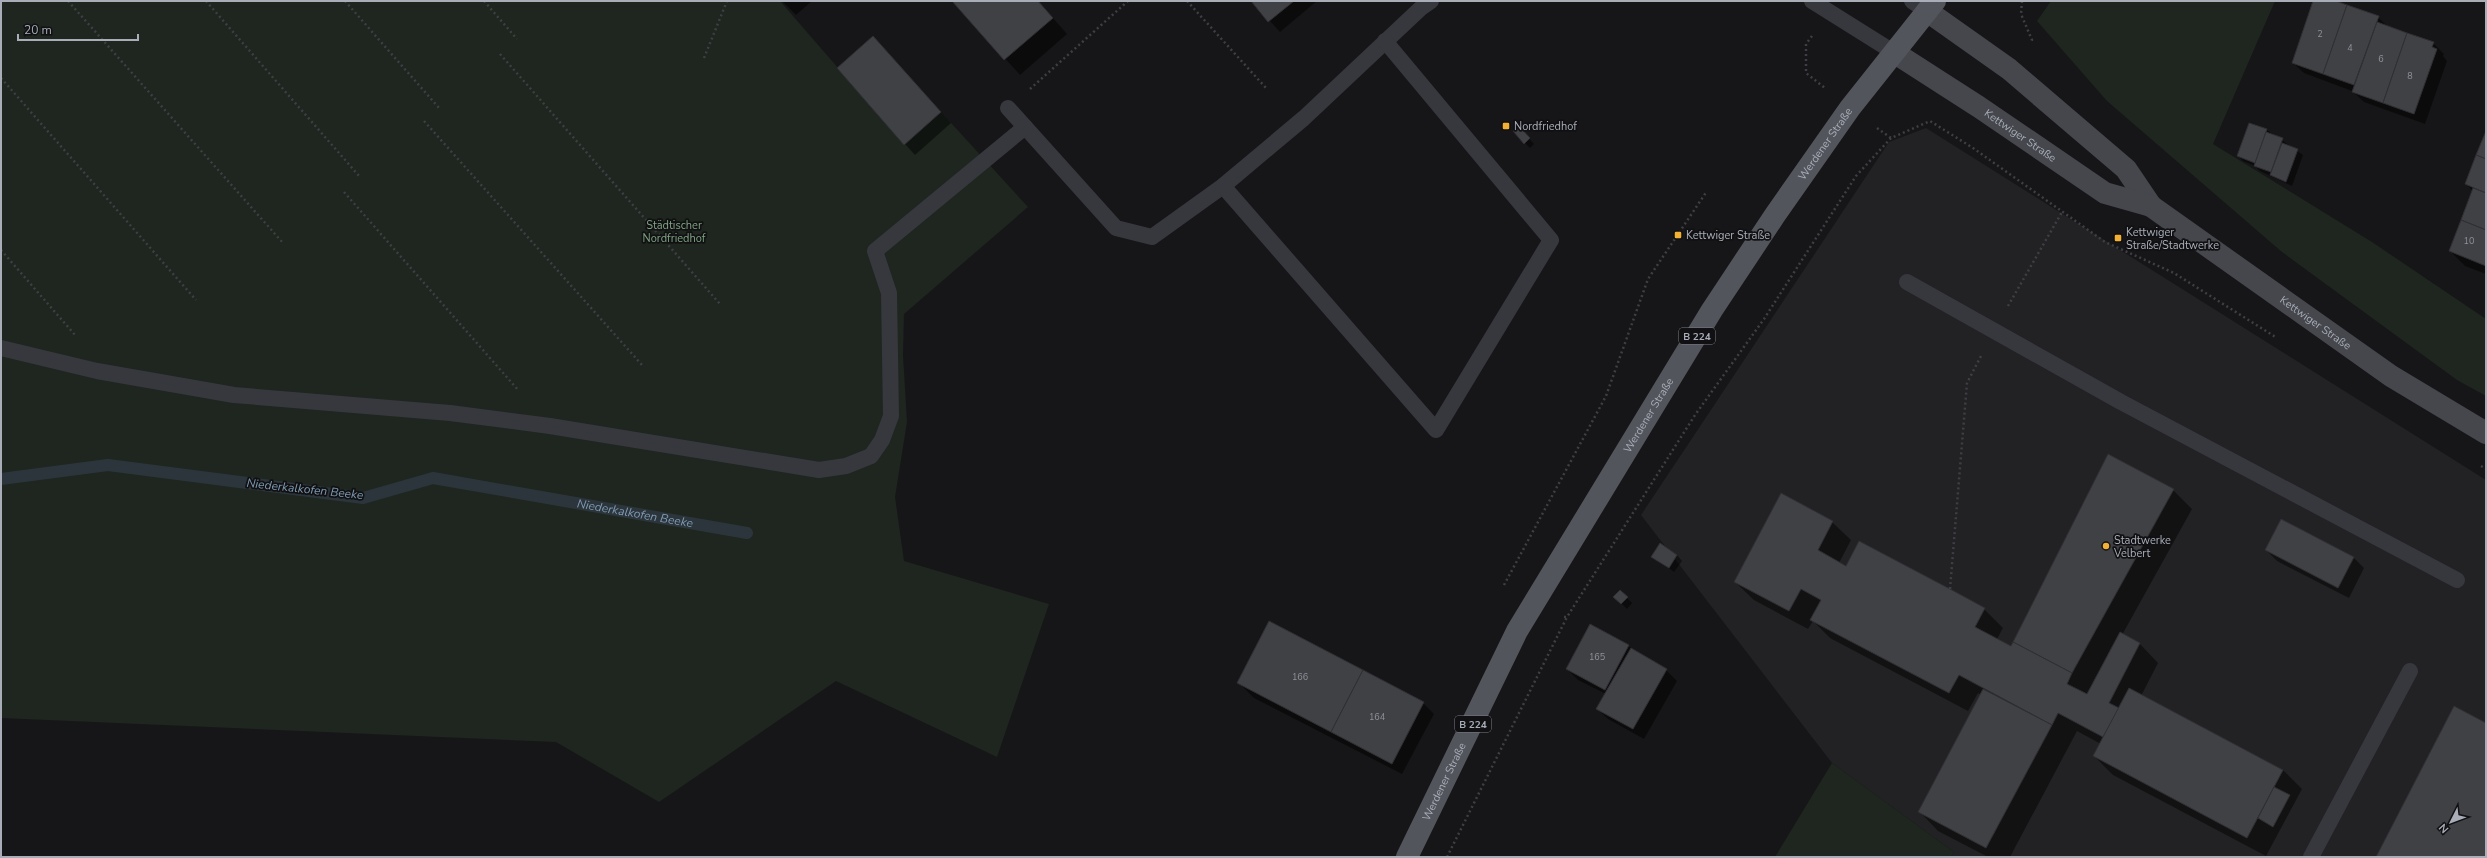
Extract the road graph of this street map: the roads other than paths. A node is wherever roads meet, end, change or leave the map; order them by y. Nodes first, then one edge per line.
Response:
1 (1431, 1) edge
2 (1812, 1) edge
3 (1925, 4) edge
4 (1385, 41) junction
5 (1895, 53) junction
6 (1008, 108) road end
7 (1025, 127) junction
8 (1223, 186) junction
9 (2150, 206) junction
10 (1907, 282) dead end
11 (1, 348) edge
12 (2486, 433) edge
13 (2457, 580) dead end
14 (2410, 671) dead end
15 (1407, 857) edge
16 (2311, 857) edge

1 - 4 lane
2 - 5 lane
3 - 5 main road, Werdener Straße / B 224
3 - 9 main road, Kettwiger Straße
4 - 8 lane
4 - 8 lane
5 - 9 main road, Kettwiger Straße
5 - 15 main road, Werdener Straße / B 224
6 - 7 lane
7 - 8 lane
7 - 11 lane
9 - 12 main road, Kettwiger Straße
10 - 13 lane
14 - 16 lane

